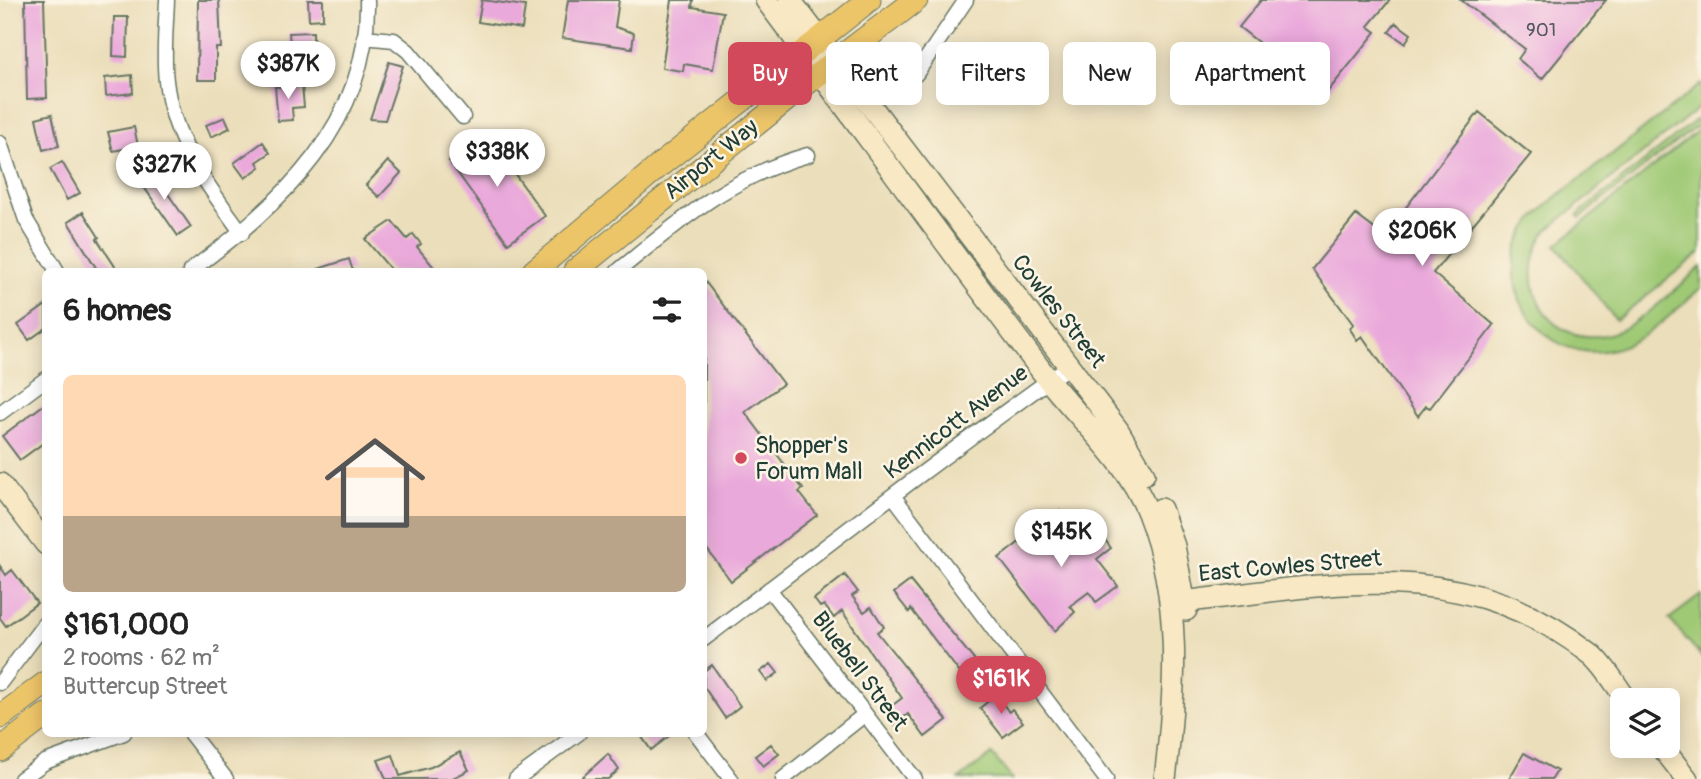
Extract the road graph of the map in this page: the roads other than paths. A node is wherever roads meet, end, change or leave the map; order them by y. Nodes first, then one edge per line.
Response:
1 (167, 0) edge
2 (367, 0) edge
3 (766, 0) edge
4 (790, 0) edge
5 (869, 0) edge
6 (916, 0) edge
7 (967, 0) edge
8 (364, 37) junction
9 (809, 42) edge
10 (810, 42) edge
11 (861, 42) edge
12 (812, 43) edge
13 (812, 45) edge
14 (826, 63) edge
15 (922, 64) edge
16 (826, 69) edge
17 (735, 105) edge
18 (856, 105) edge
19 (860, 105) edge
20 (463, 117) dead end
21 (0, 143) edge
22 (808, 155) dead end
23 (242, 233) junction
24 (55, 268) edge
25 (194, 268) edge
26 (538, 268) edge
27 (580, 268) edge
28 (622, 268) edge
29 (1069, 366) junction
30 (1049, 380) junction
31 (42, 382) edge
32 (0, 413) edge
33 (0, 484) edge
34 (894, 497) junction
35 (42, 539) edge
36 (769, 589) junction
37 (1179, 602) junction
38 (42, 627) edge
39 (707, 637) edge
40 (0, 683) edge
41 (42, 685) edge
42 (1618, 688) edge
43 (864, 715) junction
44 (0, 717) edge
45 (42, 718) edge
46 (113, 737) edge
47 (193, 737) edge
48 (574, 737) edge
49 (699, 737) edge
50 (0, 750) edge
51 (1670, 758) edge
52 (21, 779) edge
53 (226, 779) edge
54 (516, 779) edge
55 (731, 779) edge
56 (783, 779) edge
57 (915, 779) edge
58 (1106, 779) edge
59 (1165, 779) edge
60 (1687, 779) edge

1 - 23 street
2 - 8 street
3 - 9 main road, Cowles Street
4 - 10 main road, Cowles Street
5 - 12 main road, Airport Way
6 - 11 main road, Airport Way
7 - 15 street
8 - 20 street
8 - 23 street
13 - 14 main road, Cowles Street
16 - 27 main road, Airport Way
17 - 26 main road, Airport Way
18 - 30 main road, Cowles Street
19 - 29 main road, Cowles Street
21 - 24 street
22 - 28 street
23 - 25 street
29 - 30 street, Kennicott Avenue
29 - 37 main road, Cowles Street
30 - 34 street, Kennicott Avenue
30 - 37 main road, Cowles Street
31 - 32 street
33 - 35 main road
34 - 36 street, Kennicott Avenue
34 - 58 street
36 - 39 street, Kennicott Avenue
36 - 43 street, Bluebell Street
37 - 42 main road, East Cowles Street
37 - 59 main road
38 - 40 street
41 - 44 main road
43 - 56 street
43 - 57 street, Bluebell Street
45 - 50 main road
46 - 52 street
47 - 53 street
48 - 54 street
49 - 55 street
51 - 60 main road

